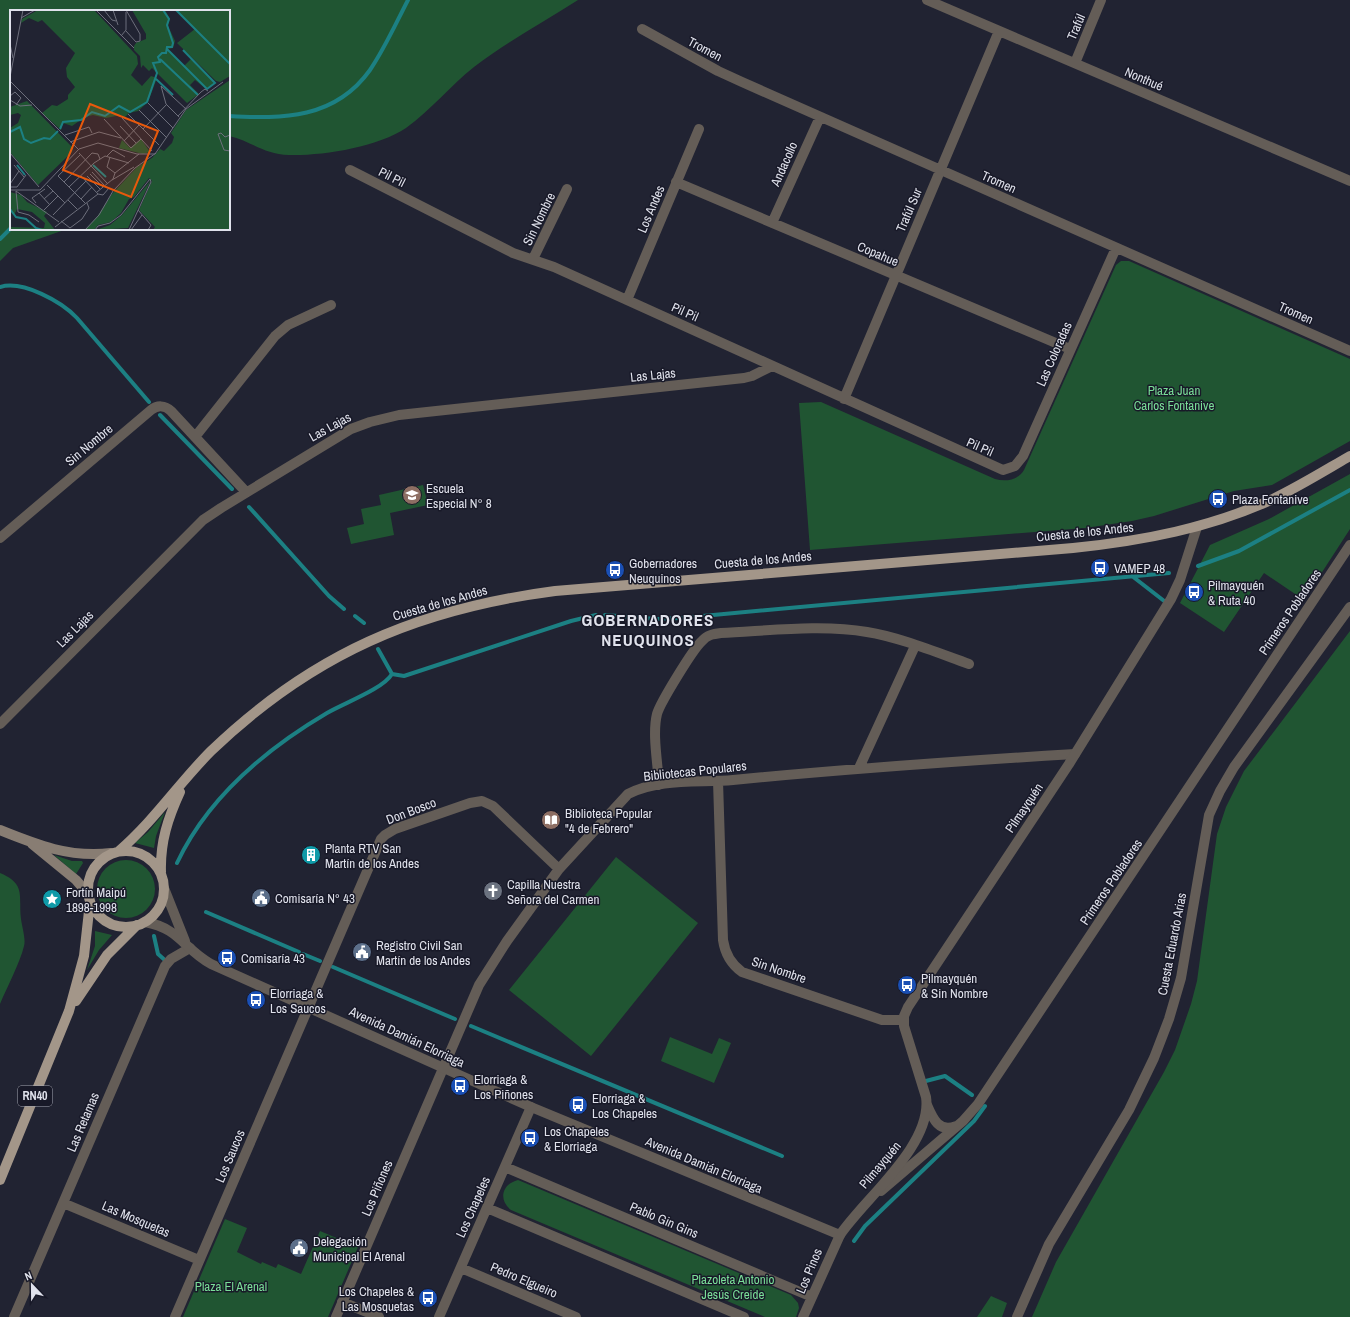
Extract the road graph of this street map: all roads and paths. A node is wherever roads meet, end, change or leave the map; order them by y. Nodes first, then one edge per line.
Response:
1 (927, 0) edge
2 (1101, 0) edge
3 (642, 29) dead end
4 (999, 31) junction
5 (1075, 63) junction
6 (820, 116) junction
7 (699, 129) dead end
8 (350, 170) dead end
9 (940, 170) junction
10 (1350, 181) edge
11 (676, 182) junction
12 (568, 189) dead end
13 (772, 223) junction
14 (1116, 248) junction
15 (533, 259) junction
16 (896, 276) junction
17 (627, 300) junction
18 (332, 305) dead end
19 (1070, 349) junction
20 (1350, 351) edge
21 (772, 366) junction
22 (844, 399) junction
23 (195, 437) junction
24 (1350, 450) edge
25 (1350, 456) edge
26 (1333, 466) junction
27 (1012, 468) joint
28 (246, 492) junction
29 (1197, 527) junction
30 (0, 538) edge
31 (1350, 545) edge
32 (1350, 607) edge
33 (916, 646) junction
34 (969, 664) dead end
35 (0, 724) edge
36 (1075, 754) junction
37 (859, 768) junction
38 (186, 778) junction
39 (718, 781) junction
40 (659, 785) junction
41 (0, 830) edge
42 (27, 840) junction
43 (115, 852) junction
44 (559, 869) junction
45 (161, 872) junction
46 (164, 888) junction
47 (89, 898) junction
48 (141, 924) junction
49 (190, 948) junction
50 (308, 1006) junction
51 (69, 1011) junction
52 (903, 1020) junction
53 (442, 1069) junction
54 (927, 1105) junction
55 (531, 1107) junction
56 (958, 1126) junction
57 (505, 1167) junction
58 (0, 1180) edge
59 (63, 1203) junction
60 (863, 1206) junction
61 (487, 1208) junction
62 (840, 1236) junction
63 (200, 1260) junction
64 (461, 1268) junction
65 (812, 1297) junction
66 (342, 1302) junction
67 (14, 1317) edge
68 (175, 1317) edge
69 (336, 1317) edge
70 (379, 1317) edge
71 (439, 1317) edge
72 (576, 1317) edge
73 (744, 1317) edge
74 (803, 1317) edge
75 (1017, 1317) edge

1 - 4 street, Nonthué
2 - 5 street, Trafúl
3 - 6 street, Tromen
4 - 5 street, Nonthué
4 - 9 street, Trafúl Sur
5 - 10 street, Nonthué
6 - 9 street, Tromen
6 - 13 street, Andacollo
7 - 11 street, Los Andes
8 - 15 street, Pil Pil
9 - 14 street, Tromen
9 - 16 street, Trafúl Sur
11 - 13 street, Copahue
11 - 17 street, Los Andes
12 - 15 street, Sin Nombre
13 - 16 street, Copahue
14 - 19 street, Las Coloradas
14 - 20 street, Tromen
15 - 17 street, Pil Pil
16 - 19 street, Copahue
16 - 22 street, Trafúl Sur
17 - 21 street, Pil Pil
18 - 23 street
19 - 27 street, Las Coloradas
21 - 22 street, Pil Pil
21 - 28 street, Las Lajas
22 - 27 street, Pil Pil
23 - 28 street, Sin Nombre
23 - 30 street, Sin Nombre
24 - 26 main road, Cuesta de los Andes / RN40
25 - 26 main road, Cuesta de los Andes / RN40
26 - 29 main road, Cuesta de los Andes / RN40
28 - 35 street, Las Lajas
29 - 36 street, Pilmayquén
29 - 38 main road, Cuesta de los Andes / RN40
31 - 56 street, Primeros Pobladores
32 - 75 street, Cuesta Eduardo Arias
33 - 34 street
33 - 37 street
33 - 40 street
36 - 37 street, Bibliotecas Populares
36 - 52 street, Pilmayquén
37 - 39 street, Bibliotecas Populares
38 - 43 main road, Cuesta de los Andes / RN40
38 - 45 main road, Cuesta de los Andes / RN40
39 - 40 street, Bibliotecas Populares
39 - 52 street, Sin Nombre
40 - 44 street, Bibliotecas Populares
41 - 42 main road
42 - 43 main road
42 - 47 main road
43 - 45 main road, RN40
43 - 47 main road, RN40
44 - 50 street, Don Bosco
44 - 53 street, Bibliotecas Populares
45 - 46 main road, RN40
46 - 48 main road, RN40
46 - 49 street, Avenida Damián Elorriaga
47 - 48 main road
47 - 51 main road, RN40
48 - 49 street, Avenida Damián Elorriaga
48 - 51 main road, RN40
49 - 50 street, Avenida Damián Elorriaga
49 - 59 street, Las Retamas
50 - 53 street, Avenida Damián Elorriaga
50 - 63 street, Los Saucos
51 - 58 main road, RN40
52 - 54 street, Pilmayquén
53 - 55 street, Avenida Damián Elorriaga
53 - 66 street, Los Piñones
54 - 56 street, Pilmayquén
54 - 60 street, Pilmayquén
55 - 57 street, Los Chapeles
55 - 62 street, Avenida Damián Elorriaga
56 - 60 street, Primeros Pobladores
57 - 61 street, Los Chapeles
57 - 65 street, Pablo Gin Gins
59 - 63 street, Las Mosquetas
59 - 67 street, Las Retamas
60 - 62 street, Pilmayquén
61 - 64 street, Los Chapeles
61 - 73 street
62 - 65 street, Los Pinos
63 - 68 street, Los Saucos
64 - 71 street, Los Chapeles
64 - 72 street, Pedro Elgueiro
65 - 74 street, Los Pinos
66 - 69 street, Los Piñones
66 - 70 street

